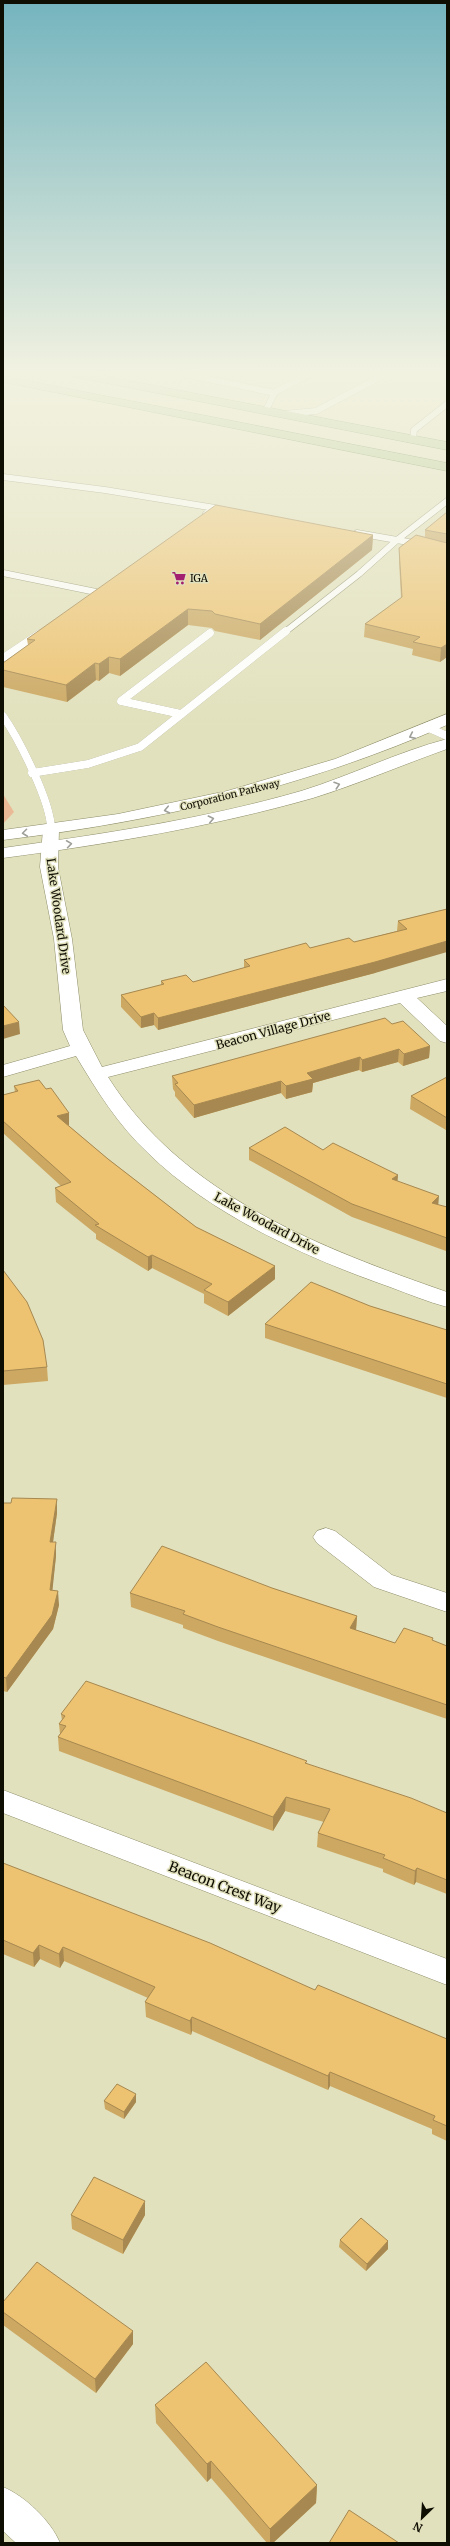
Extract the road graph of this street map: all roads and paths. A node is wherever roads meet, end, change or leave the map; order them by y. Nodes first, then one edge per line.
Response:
1 (122, 493) edge
2 (447, 500) edge
3 (198, 520) edge
4 (350, 532) edge
5 (398, 540) junction
6 (447, 549) edge
7 (3, 573) edge
8 (90, 597) edge
9 (45, 630) edge
10 (210, 633) dead end
11 (3, 658) edge
12 (181, 714) junction
13 (3, 716) edge
14 (447, 719) edge
15 (429, 728) junction
16 (447, 736) edge
17 (447, 744) edge
18 (32, 773) junction
19 (3, 835) edge
20 (50, 838) junction
21 (3, 853) edge
22 (447, 985) edge
23 (404, 996) junction
24 (447, 1037) edge
25 (81, 1049) junction
26 (3, 1071) edge
27 (98, 1074) junction
28 (447, 1300) edge
29 (326, 1537) dead end
30 (447, 1602) edge
31 (3, 1801) edge
32 (447, 1972) edge
33 (3, 2505) edge
34 (42, 2543) edge

1 - 3 lane
2 - 5 lane
4 - 5 lane
5 - 6 lane
5 - 12 lane
7 - 8 lane
9 - 11 lane
10 - 12 lane
12 - 18 lane
13 - 18 lane
14 - 15 street, Corporation Parkway
15 - 16 lane
15 -> 20 street, Corporation Parkway
20 -> 17 street, Corporation Parkway
18 - 20 lane
20 -> 19 street, Corporation Parkway
20 - 21 street, Corporation Parkway
20 - 25 street, Lake Woodard Drive
22 - 23 street, Beacon Village Drive
23 - 24 street
23 - 27 street, Beacon Village Drive
25 - 26 street
25 - 27 street, Lake Woodard Drive
27 - 28 street, Lake Woodard Drive
29 - 30 street
31 - 32 street, Beacon Crest Way
33 - 34 street

